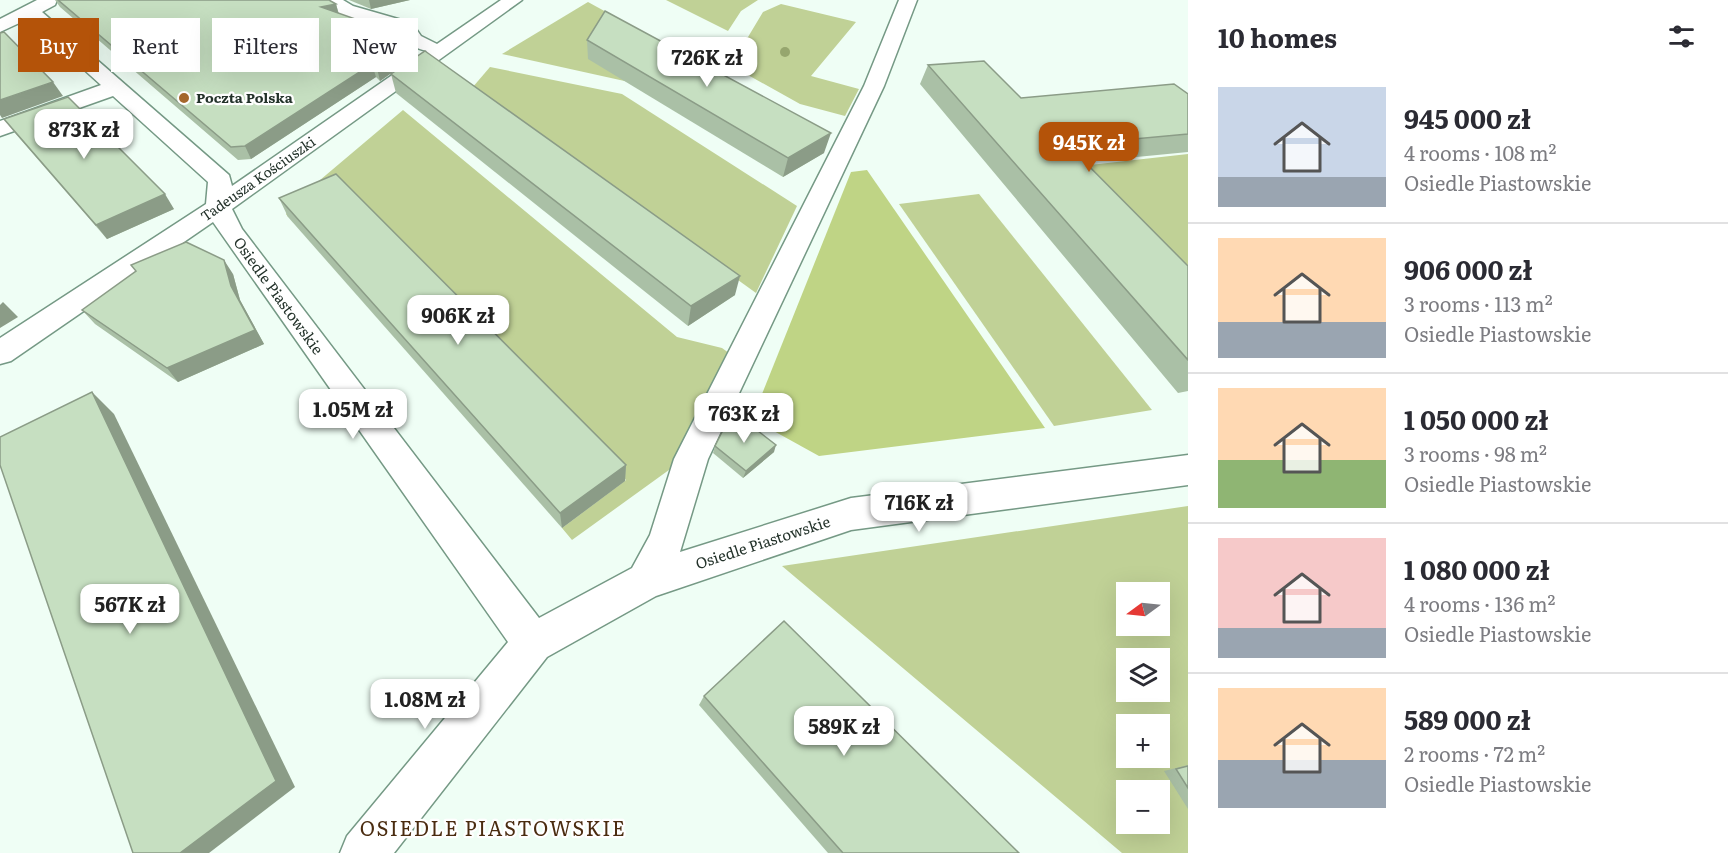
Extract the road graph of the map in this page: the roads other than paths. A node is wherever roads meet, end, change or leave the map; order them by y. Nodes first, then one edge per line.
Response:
1 (51, 0) edge
2 (330, 0) edge
3 (513, 0) edge
4 (908, 0) edge
5 (30, 11) junction
6 (0, 26) edge
7 (429, 46) dead end
8 (117, 87) junction
9 (0, 129) edge
10 (218, 207) junction
11 (0, 353) edge
12 (1188, 470) edge
13 (646, 581) junction
14 (533, 644) junction
15 (364, 853) edge

1 - 5 street
2 - 7 street
3 - 10 street, Tadeusza Kościuszki
4 - 13 street
5 - 6 street
5 - 8 street
8 - 9 street
8 - 10 street
10 - 11 street, Tadeusza Kościuszki
10 - 14 street, Osiedle Piastowskie
12 - 13 street, Osiedle Piastowskie
13 - 14 street, Osiedle Piastowskie
14 - 15 street, Osiedle Piastowskie

